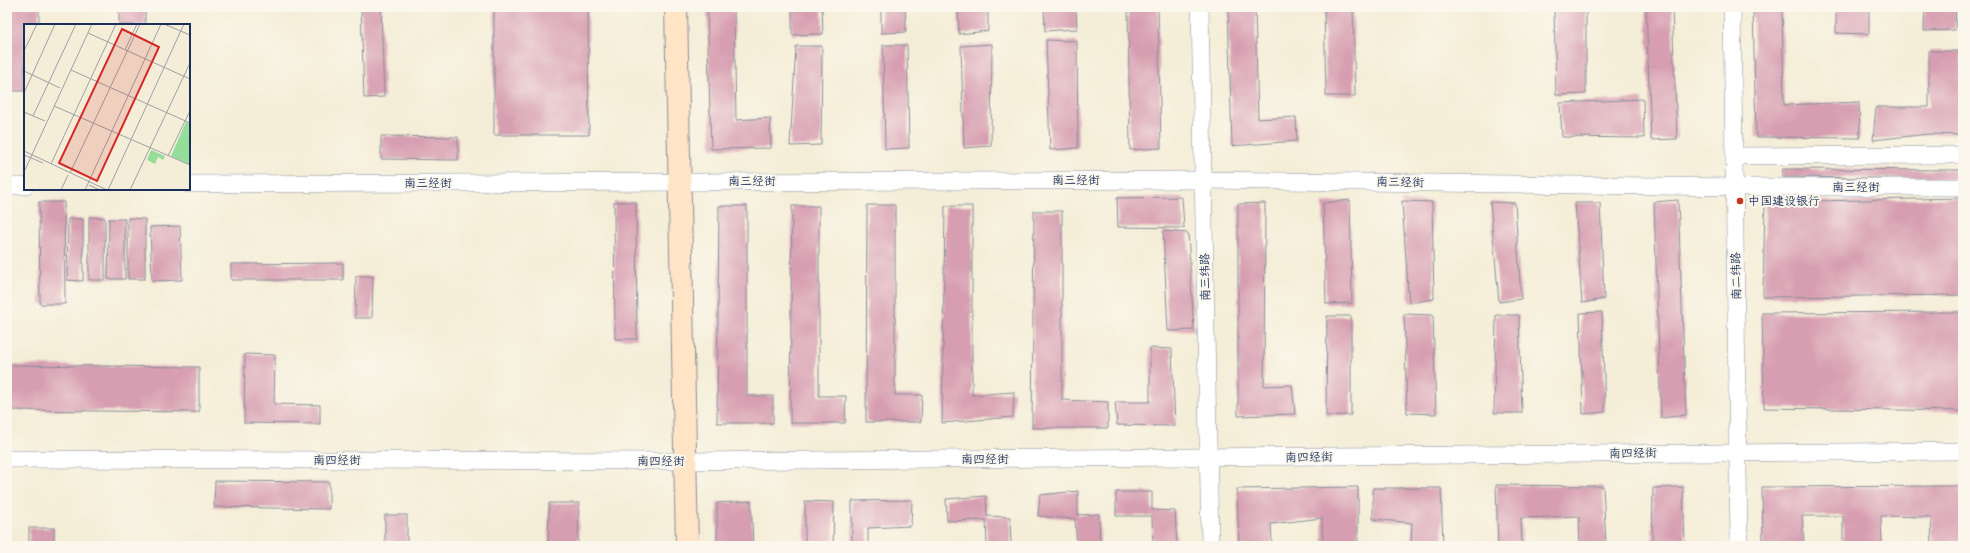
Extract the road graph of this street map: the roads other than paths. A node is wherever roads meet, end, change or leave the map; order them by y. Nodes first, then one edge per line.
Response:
1 (676, 7) edge
2 (1200, 7) edge
3 (1732, 7) edge
4 (1963, 155) edge
5 (1734, 156) junction
6 (1203, 180) junction
7 (679, 181) junction
8 (190, 184) edge
9 (7, 186) edge
10 (24, 186) edge
11 (1735, 187) junction
12 (1963, 187) edge
13 (1963, 451) edge
14 (1738, 452) junction
15 (1208, 458) junction
16 (7, 459) edge
17 (685, 461) junction
18 (687, 546) edge
19 (1210, 546) edge
20 (1739, 546) edge

1 - 7 street
2 - 6 street, 南三纬路
3 - 5 street, 南二纬路
4 - 5 street
5 - 11 street, 南二纬路
6 - 7 street, 南三经街
6 - 11 street, 南三经街
6 - 15 street, 南三纬路
7 - 8 street, 南三经街
7 - 17 street
9 - 10 street
11 - 12 street, 南三经街
11 - 14 street, 南二纬路
13 - 14 street, 南四经街
14 - 15 street, 南四经街
14 - 20 street, 南二纬路
15 - 17 street, 南四经街
15 - 19 street, 南三纬路
16 - 17 street, 南四经街
17 - 18 street

